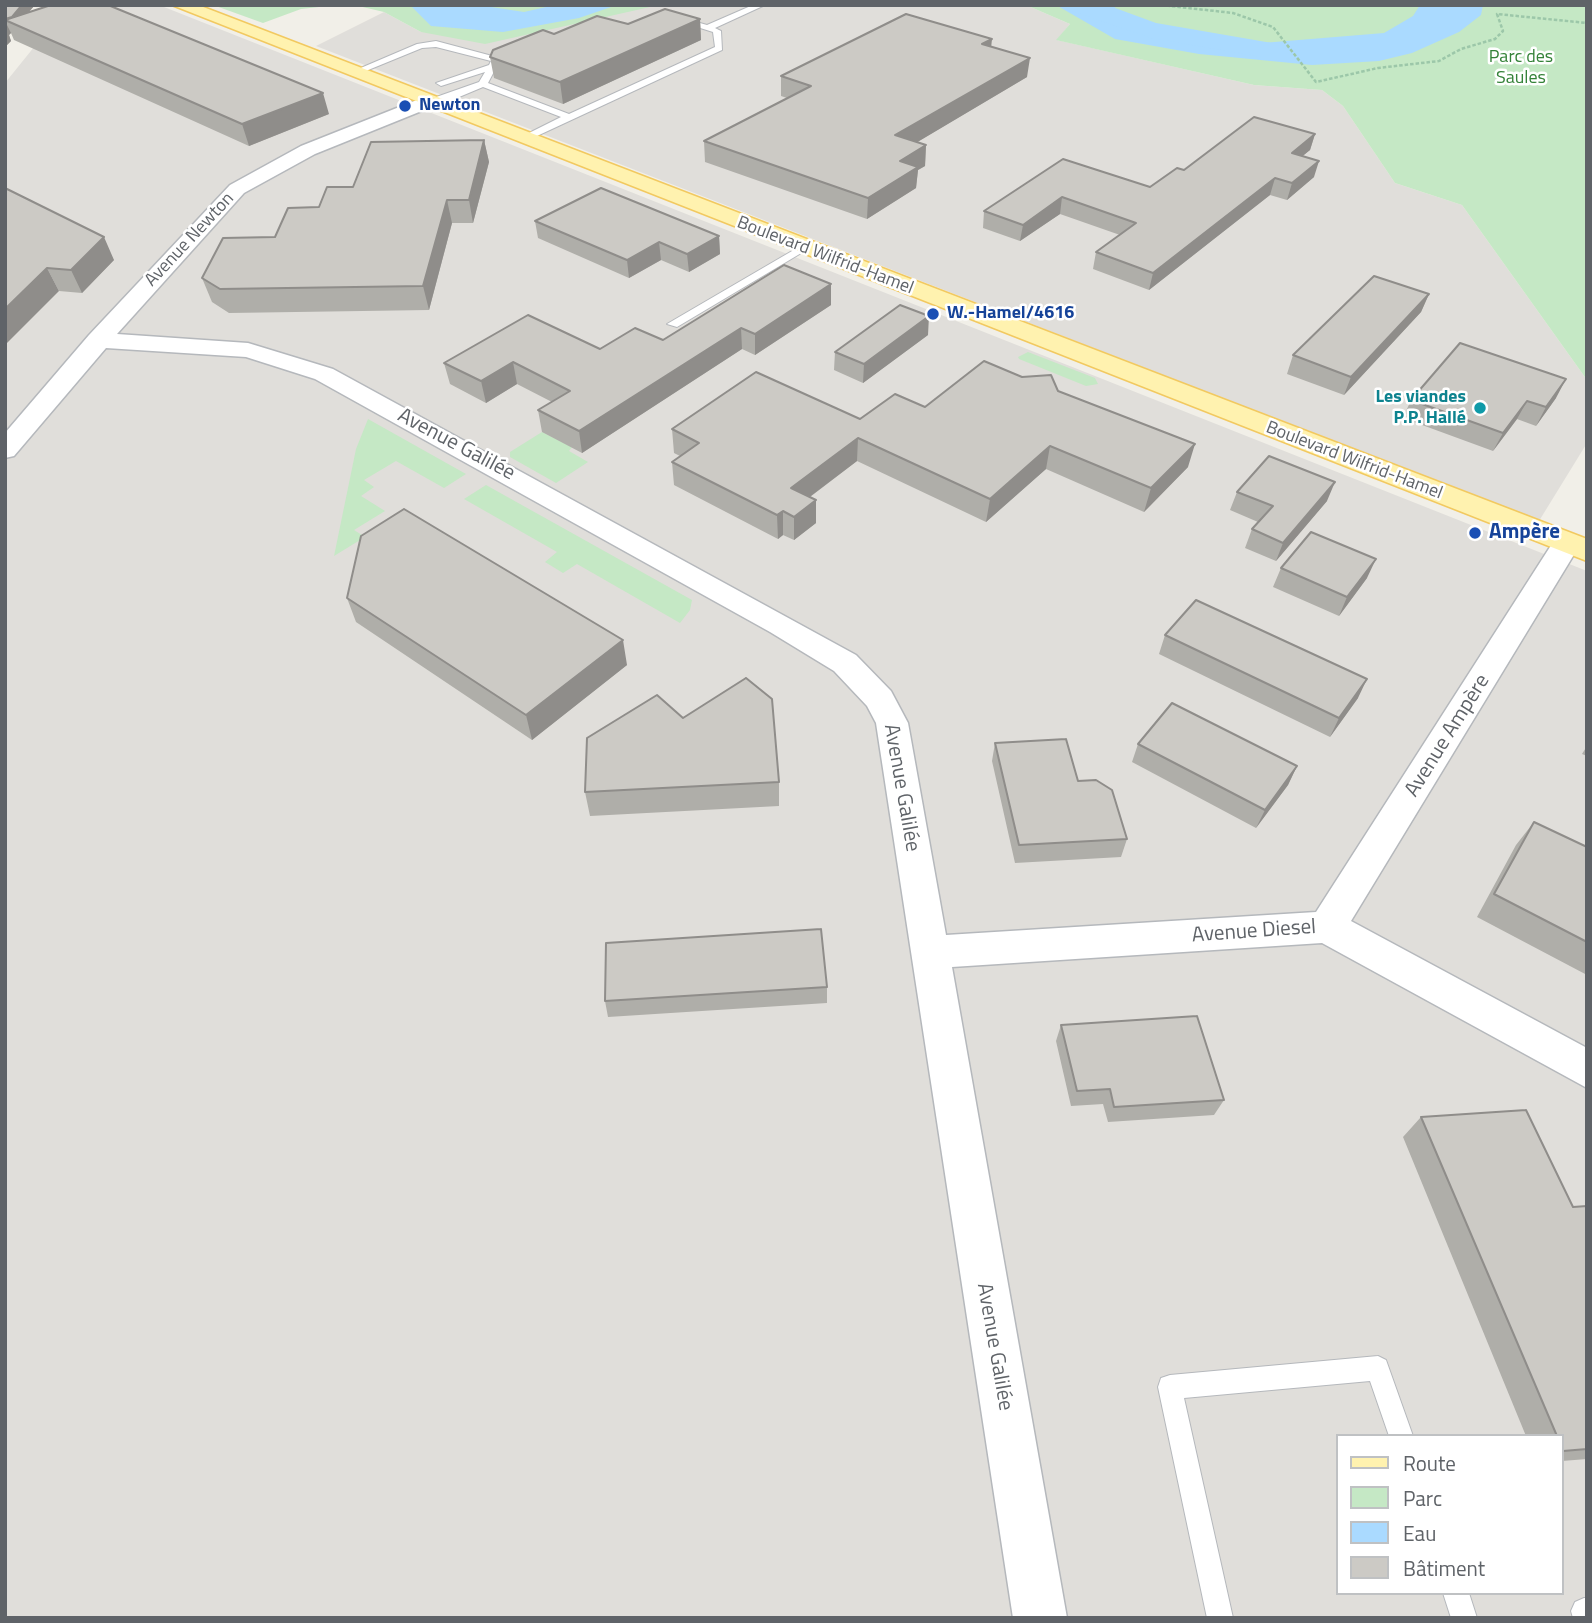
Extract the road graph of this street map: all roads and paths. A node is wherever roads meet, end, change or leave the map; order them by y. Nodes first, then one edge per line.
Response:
1 (181, 5) edge
2 (761, 5) edge
3 (1161, 5) edge
4 (673, 17) edge
5 (1587, 23) edge
6 (707, 28) junction
7 (519, 52) edge
8 (494, 64) junction
9 (353, 73) junction
10 (483, 85) junction
11 (434, 92) junction
12 (569, 117) junction
13 (524, 139) junction
14 (804, 247) junction
15 (673, 324) dead end
16 (98, 340) junction
17 (5, 450) edge
18 (1577, 547) edge
19 (1327, 927) junction
20 (928, 952) junction
21 (1587, 1069) edge
22 (1400, 1434) edge
23 (1457, 1595) edge
24 (1587, 1611) edge
25 (1040, 1618) edge
26 (1220, 1618) edge
27 (1464, 1618) edge
28 (1587, 1618) edge

1 - 9 main road, Boulevard Wilfrid-Hamel
2 - 6 lane
3 - 5 path
4 - 6 lane
6 - 12 lane
7 - 8 lane
8 - 9 lane
8 - 10 lane
8 - 11 lane
9 - 11 main road, Boulevard Wilfrid-Hamel
10 - 11 lane
10 - 12 lane
11 - 13 main road, Boulevard Wilfrid-Hamel
11 - 16 street, Avenue Newton
12 - 13 lane
13 - 14 main road, Boulevard Wilfrid-Hamel
14 - 15 lane
14 - 18 main road, Boulevard Wilfrid-Hamel
16 - 17 street, Avenue Newton
16 - 20 street, Avenue Galilée
18 - 19 street, Avenue Ampère
19 - 20 street, Avenue Diesel
19 - 21 street, Avenue Diesel
20 - 25 street, Avenue Galilée
22 - 26 lane
23 - 27 lane
24 - 28 lane

